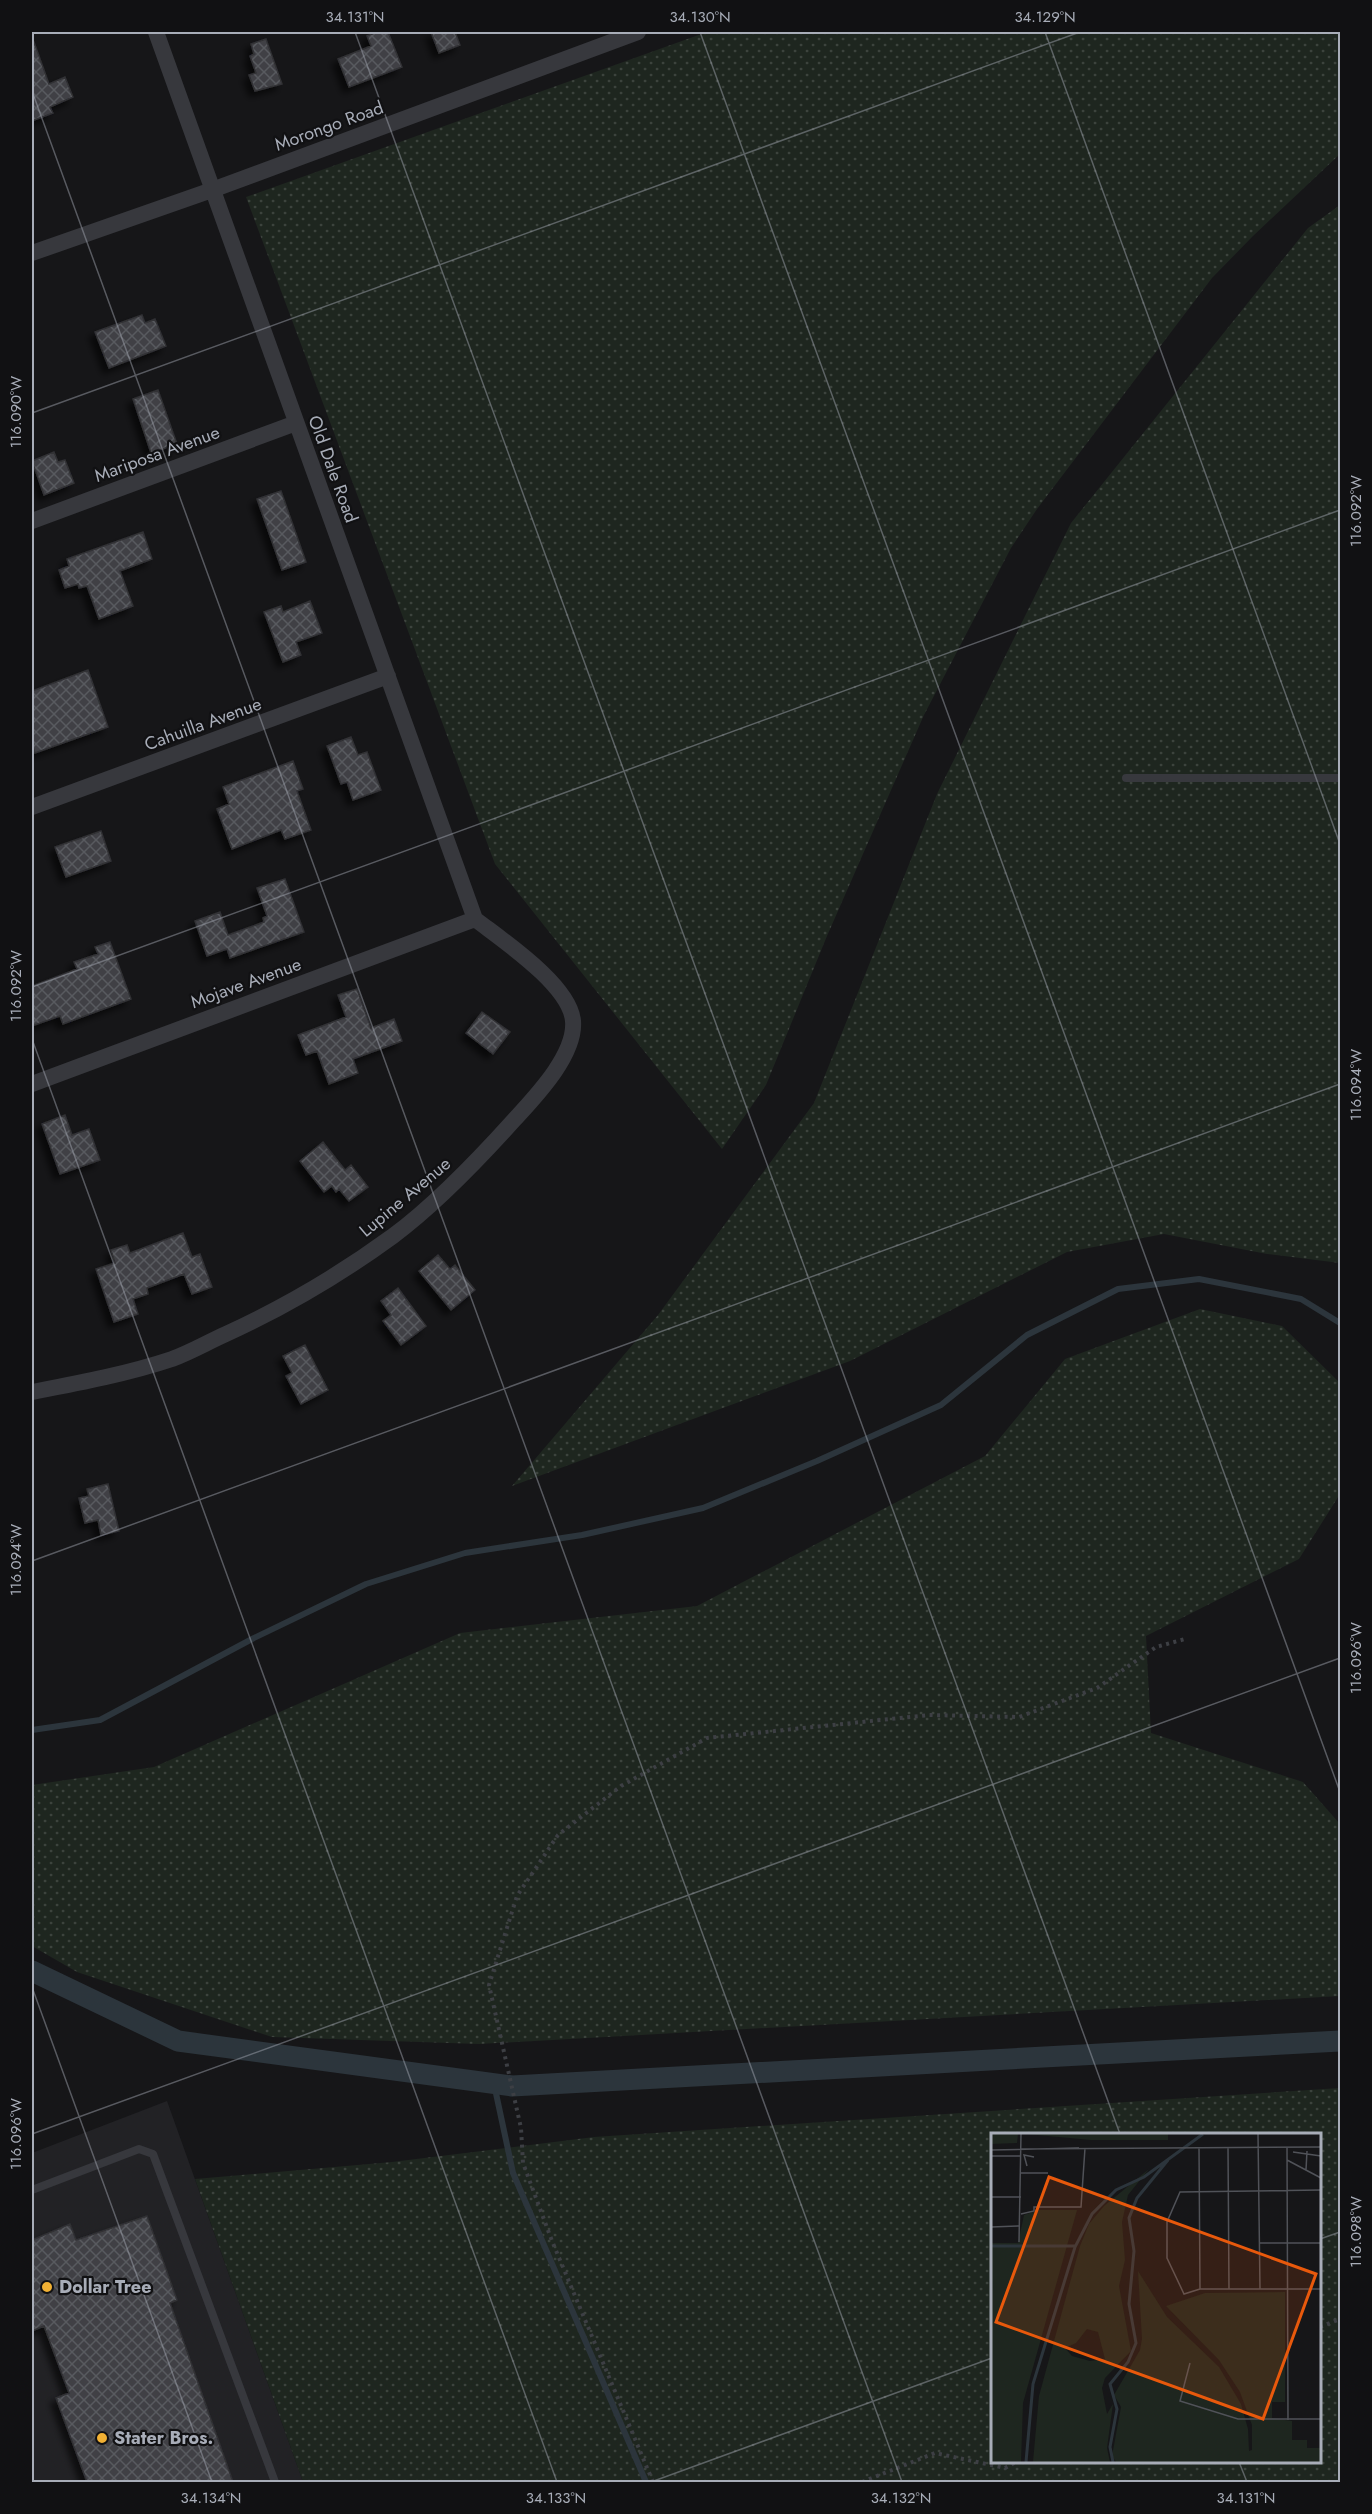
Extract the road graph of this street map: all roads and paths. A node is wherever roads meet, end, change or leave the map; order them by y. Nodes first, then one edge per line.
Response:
1 (156, 32) edge
2 (638, 32) edge
3 (212, 190) junction
4 (32, 253) edge
5 (296, 423) junction
6 (32, 521) edge
7 (388, 676) junction
8 (1126, 778) dead end
9 (1341, 778) edge
10 (32, 807) edge
11 (475, 919) junction
12 (32, 1084) edge
13 (32, 1392) edge
14 (1185, 1639) dead end
15 (32, 2190) edge
16 (1341, 2319) edge
17 (1321, 2326) edge
18 (1014, 2463) edge
19 (275, 2482) edge
20 (653, 2482) edge
21 (862, 2482) edge

1 - 3 street, Old Dale Road
2 - 3 street, Morongo Road
3 - 4 street, Morongo Road
3 - 5 street, Old Dale Road
5 - 6 street, Mariposa Avenue
5 - 7 street, Old Dale Road
7 - 10 street, Cahuilla Avenue
7 - 11 street, Old Dale Road
8 - 9 lane
11 - 12 street, Mojave Avenue
11 - 13 street, Lupine Avenue
14 - 20 path
15 - 19 lane
16 - 17 path
18 - 21 path

